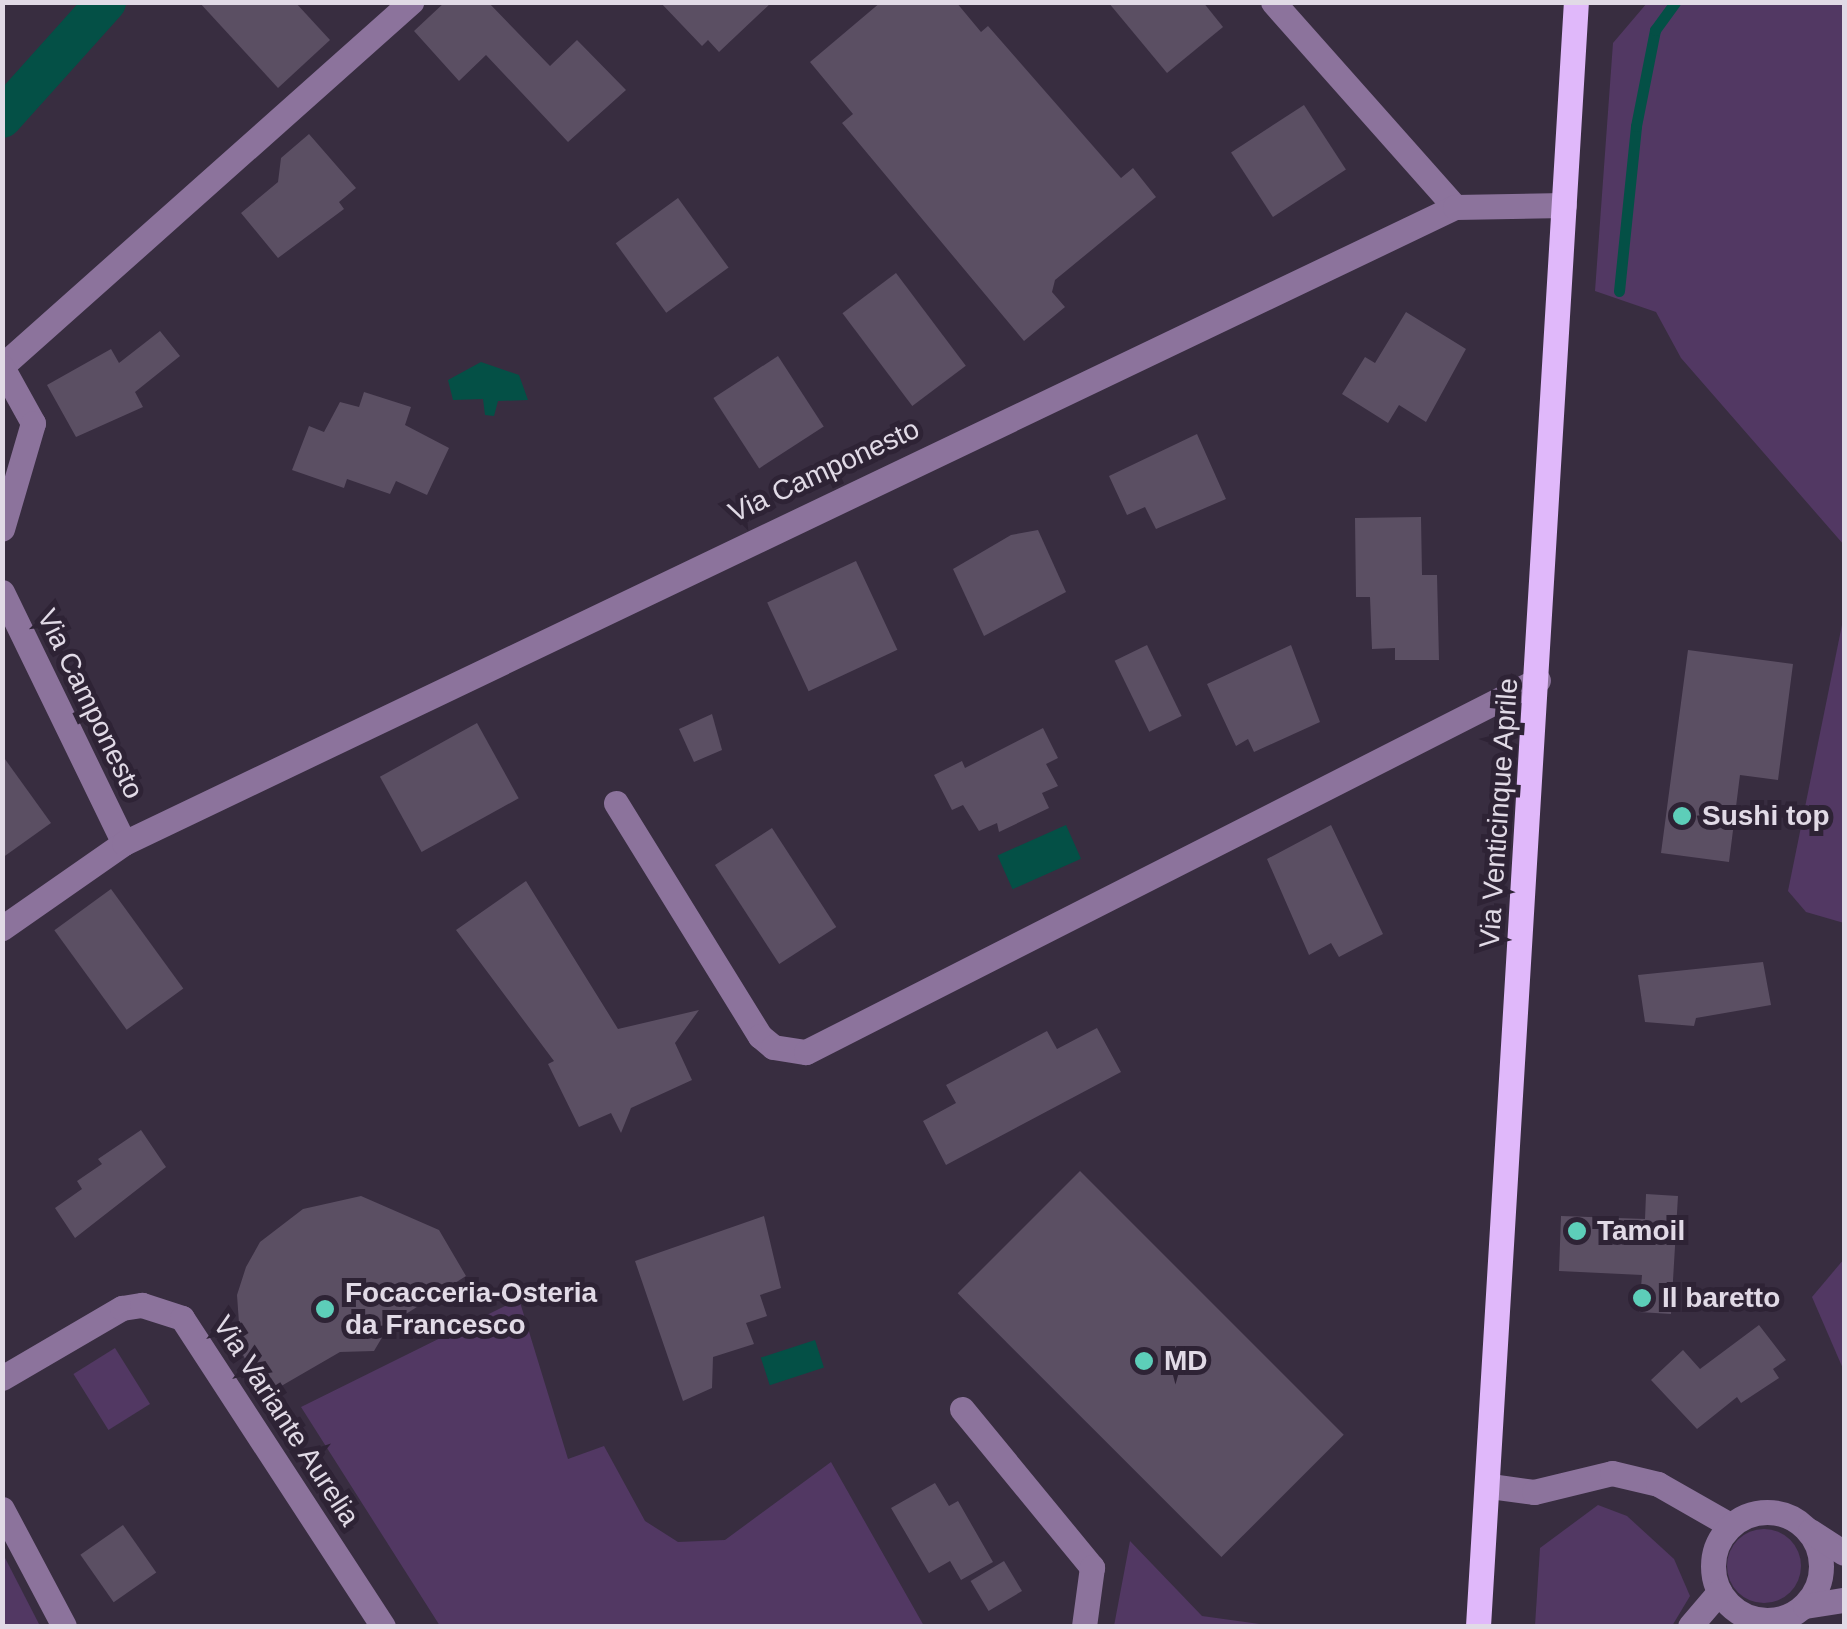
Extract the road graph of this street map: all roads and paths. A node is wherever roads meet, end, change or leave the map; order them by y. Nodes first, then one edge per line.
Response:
1 (411, 2) edge
2 (1273, 2) edge
3 (1576, 2) edge
4 (1564, 205) junction
5 (1456, 207) junction
6 (2, 367) edge
7 (2, 529) edge
8 (2, 592) edge
9 (1538, 680) junction
10 (616, 804) dead end
11 (124, 843) junction
12 (2, 928) edge
13 (2, 1378) edge
14 (962, 1409) dead end
15 (1490, 1486) junction
16 (2, 1509) edge
17 (1730, 1525) junction
18 (1810, 1530) junction
19 (1844, 1553) edge
20 (1719, 1592) junction
21 (1844, 1600) edge
22 (1805, 1606) junction
23 (1742, 1622) edge
24 (64, 1626) edge
25 (383, 1626) edge
26 (1084, 1626) edge
27 (1478, 1626) edge
28 (1690, 1626) edge

1 - 6 street
2 - 5 street
3 - 4 main road, Via Venticinque Aprile
4 - 5 street, Via Camponesto
4 - 9 main road, Via Venticinque Aprile
5 - 11 street, Via Camponesto
6 - 7 street
8 - 11 street, Via Camponesto
9 - 10 street
9 - 15 main road, Via Venticinque Aprile
11 - 12 street, Via Camponesto
13 - 25 street, Via Variante Aurelia
14 - 26 street
15 - 17 street
15 - 27 main road, Via Venticinque Aprile
16 - 24 street
17 - 18 street
17 - 20 street
18 - 19 street
18 - 22 street
20 - 23 street
20 - 28 street
21 - 22 street
22 - 23 street

